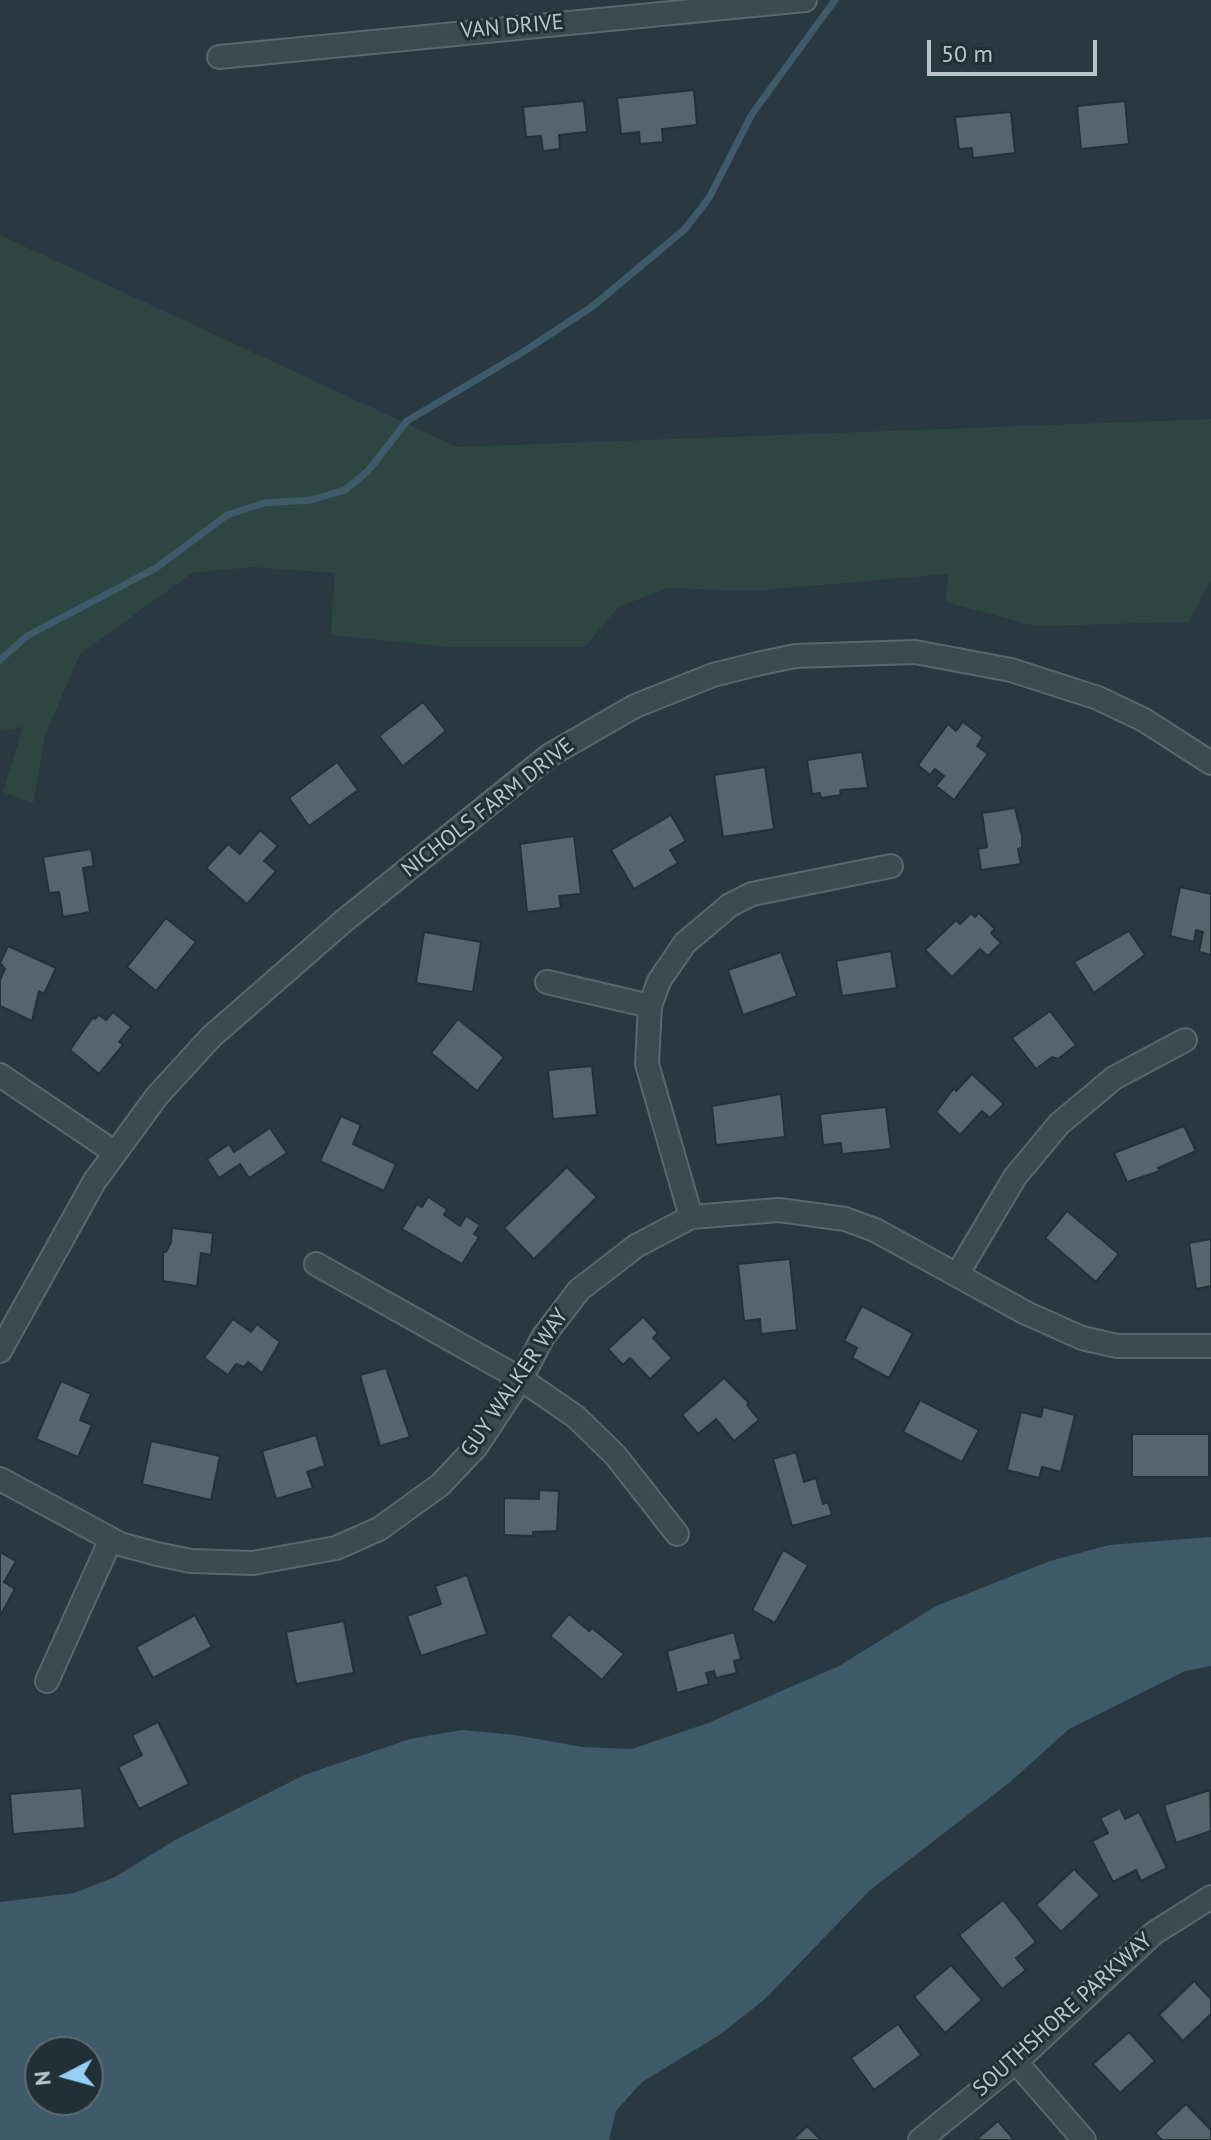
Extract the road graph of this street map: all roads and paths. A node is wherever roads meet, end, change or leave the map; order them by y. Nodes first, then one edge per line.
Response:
1 (792, 1) edge
2 (219, 57) dead end
3 (1211, 763) edge
4 (891, 866) dead end
5 (547, 982) dead end
6 (650, 1006) junction
7 (1185, 1040) dead end
8 (0, 1075) edge
9 (114, 1152) junction
10 (691, 1217) junction
11 (316, 1264) dead end
12 (958, 1273) junction
13 (1211, 1346) edge
14 (0, 1351) edge
15 (521, 1379) junction
16 (0, 1479) edge
17 (677, 1534) dead end
18 (111, 1539) junction
19 (47, 1681) dead end
20 (1211, 1897) edge
21 (1016, 2062) junction
22 (920, 2140) edge
23 (1084, 2140) edge

1 - 2 street, VAN DRIVE
3 - 9 street, NICHOLS FARM DRIVE
4 - 6 street
5 - 6 street
6 - 10 street
7 - 12 street
8 - 9 street
9 - 14 street, NICHOLS FARM DRIVE
10 - 12 street, GUY WALKER WAY
10 - 15 street, GUY WALKER WAY
11 - 15 street
12 - 13 street, GUY WALKER WAY
15 - 17 street
15 - 18 street, GUY WALKER WAY
16 - 18 street, GUY WALKER WAY
18 - 19 street
20 - 21 street, SOUTHSHORE PARKWAY
21 - 22 street, SOUTHSHORE PARKWAY
21 - 23 street

